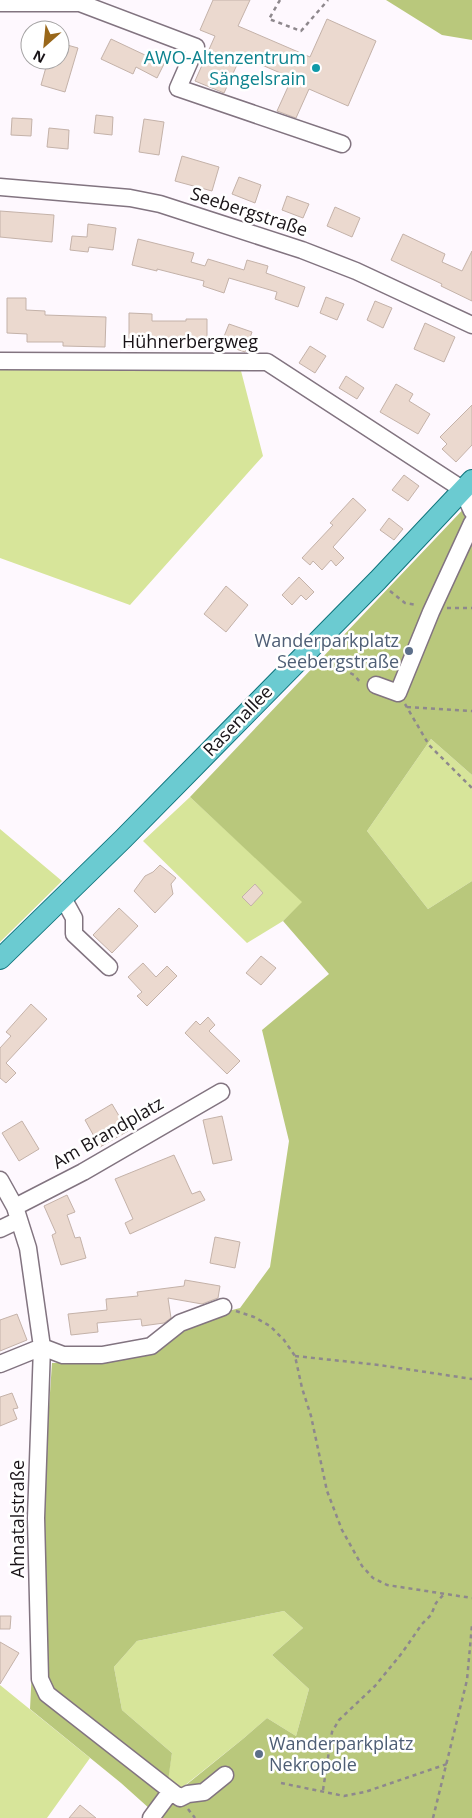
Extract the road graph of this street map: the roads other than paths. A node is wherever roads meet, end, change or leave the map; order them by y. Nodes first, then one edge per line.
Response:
1 (0, 3) edge
2 (342, 144) dead end
3 (0, 187) edge
4 (472, 325) edge
5 (0, 361) edge
6 (467, 485) edge
7 (472, 511) edge
8 (472, 523) edge
9 (376, 685) road end
10 (63, 898) junction
11 (0, 960) edge
12 (109, 967) dead end
13 (221, 1092) dead end
14 (0, 1180) edge
15 (17, 1214) junction
16 (0, 1229) edge
17 (223, 1307) road end
18 (42, 1347) junction
19 (0, 1364) edge
20 (225, 1775) dead end
21 (175, 1794) junction
22 (151, 1818) edge

1 - 2 street
3 - 4 street, Seebergstraße
5 - 6 street, Hühnerbergweg
6 - 7 street
6 - 10 main road, Rasenallee
8 - 9 street
10 - 11 main road, Rasenallee
10 - 12 street
13 - 15 street, Am Brandplatz
14 - 15 street, Ahnatalstraße
15 - 16 street, Am Brandplatz
15 - 18 street, Ahnatalstraße
17 - 18 street
18 - 19 street
18 - 21 street, Ahnatalstraße
20 - 21 street
21 - 22 street

